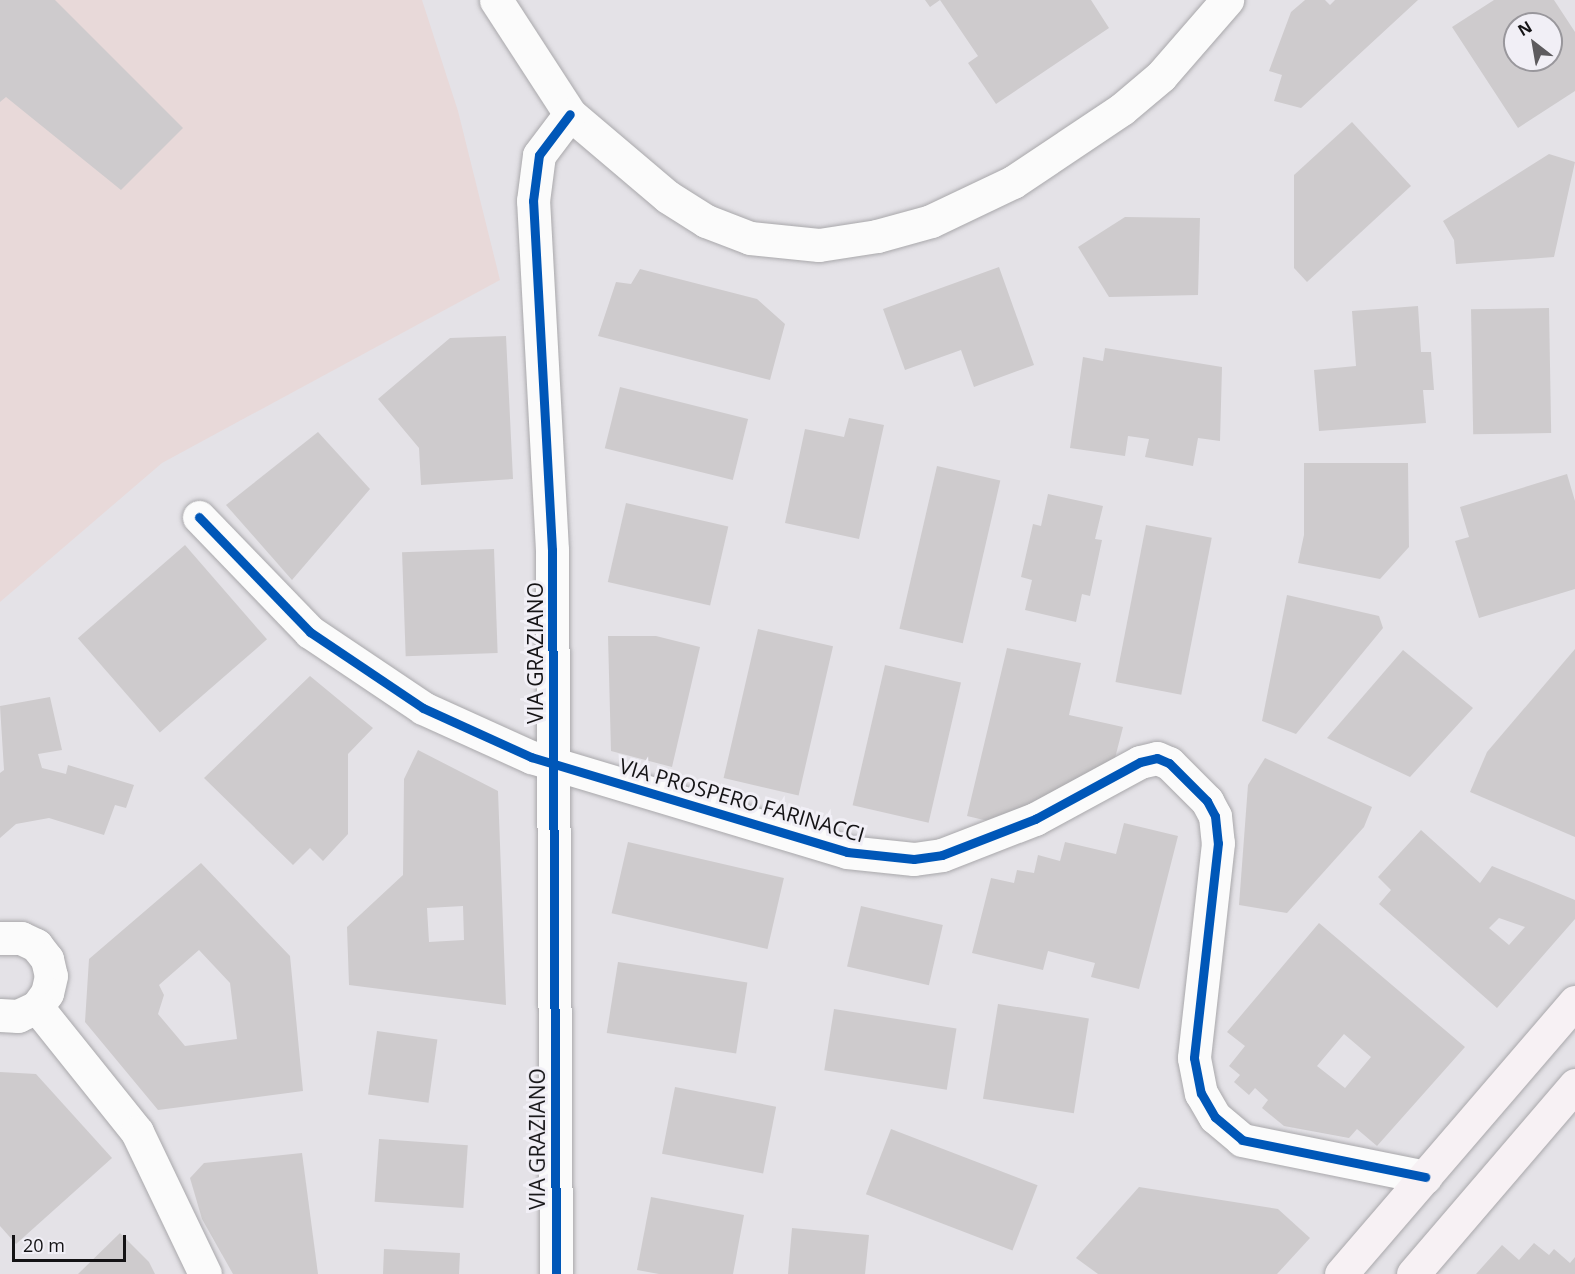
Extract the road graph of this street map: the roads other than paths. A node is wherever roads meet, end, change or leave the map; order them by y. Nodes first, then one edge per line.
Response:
1 (496, 0) edge
2 (1227, 0) edge
3 (570, 114) junction
4 (199, 517) dead end
5 (553, 764) junction
6 (0, 938) edge
7 (1575, 1002) edge
8 (37, 1007) junction
9 (0, 1015) edge
10 (1575, 1085) edge
11 (1425, 1177) junction
12 (205, 1274) edge
13 (556, 1274) edge
14 (1341, 1274) edge
15 (1413, 1274) edge

1 - 3 street
2 - 3 street
3 - 5 street, VIA GRAZIANO
4 - 5 street, VIA PROSPERO FARINACCI
5 - 11 street, VIA PROSPERO FARINACCI
5 - 13 street, VIA GRAZIANO
6 - 8 street
7 - 11 main road
8 - 9 street
8 - 12 street
10 - 15 main road
11 - 14 main road

